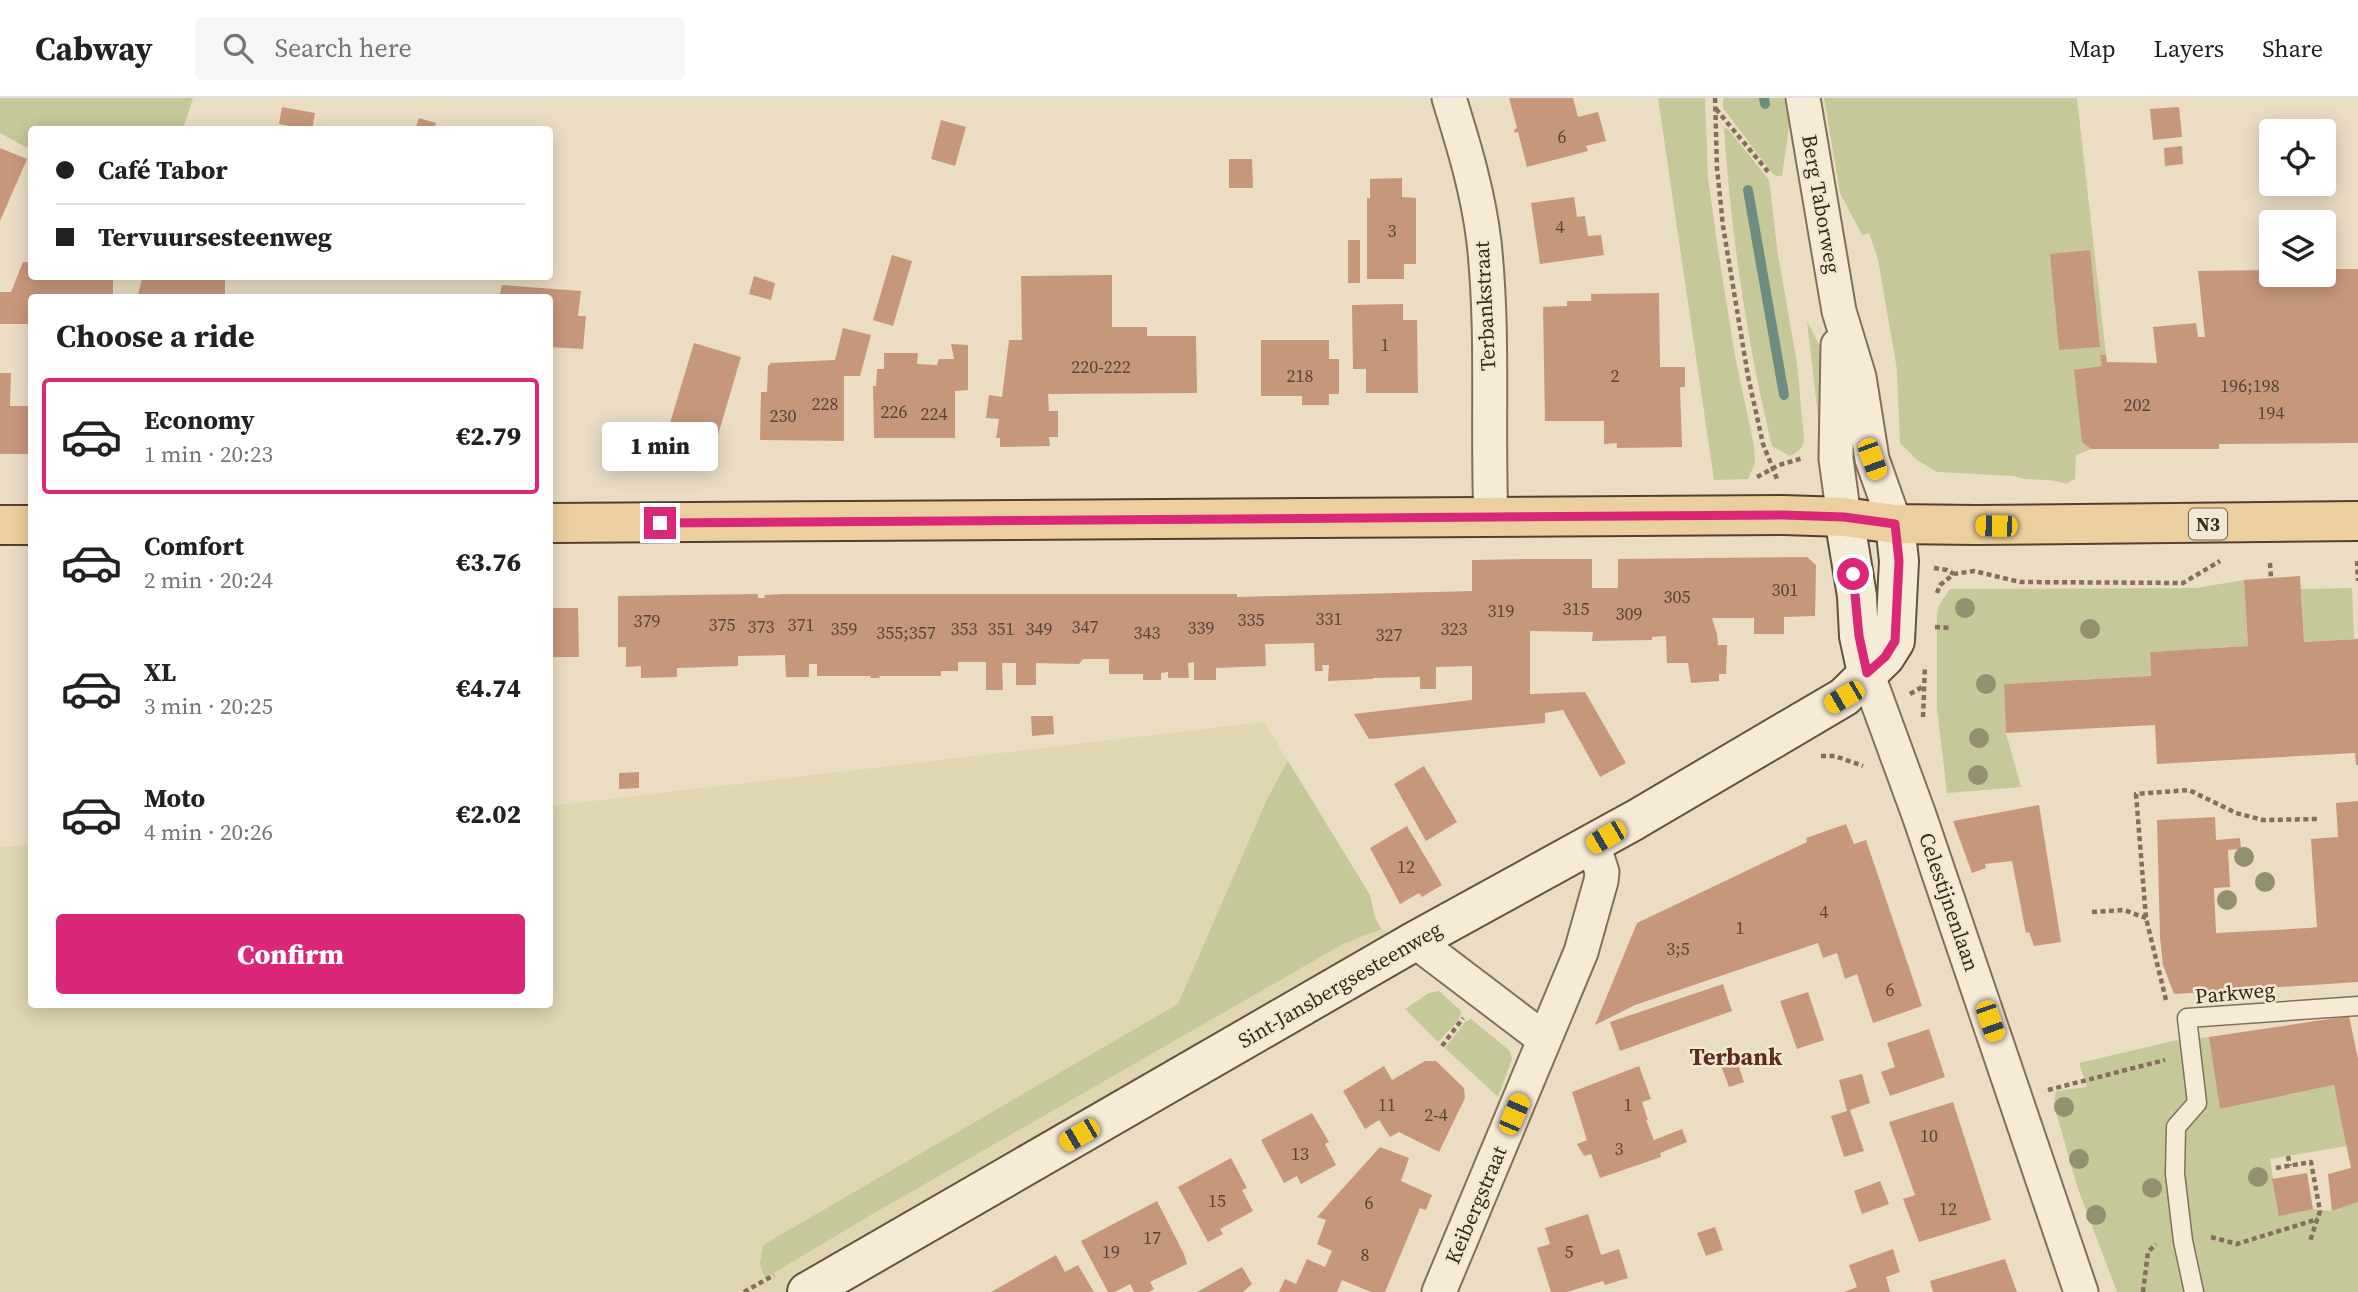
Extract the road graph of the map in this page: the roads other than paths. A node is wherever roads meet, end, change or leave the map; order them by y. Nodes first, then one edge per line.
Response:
1 (1449, 98) edge
2 (1803, 98) edge
3 (1839, 311) junction
4 (1844, 517) junction
5 (1491, 519) junction
6 (2358, 521) edge
7 (553, 523) edge
8 (1895, 524) junction
9 (0, 525) edge
10 (28, 525) edge
11 (1867, 673) junction
12 (1593, 844) junction
13 (1415, 941) junction
14 (2358, 1006) edge
15 (1545, 1039) junction
16 (807, 1292) edge
17 (1439, 1292) edge
18 (2081, 1292) edge
19 (2194, 1292) edge

1 - 5 street, Terbankstraat
2 - 3 street, Berg Taborweg
3 - 4 street, Berg Taborweg
3 - 8 street, Berg Taborweg
4 - 5 main road, N3
4 - 8 main road, N3
4 - 11 main road
5 - 7 main road, N3
6 - 8 main road, N3
8 - 11 main road, Sint-Jansbergsesteenweg
9 - 10 main road
11 - 12 main road, Sint-Jansbergsesteenweg
11 - 18 street, Celestijnenlaan
12 - 13 main road, Sint-Jansbergsesteenweg
12 - 15 street, Keibergstraat
13 - 15 street
13 - 16 main road, Sint-Jansbergsesteenweg
14 - 19 lane, Parkweg
15 - 17 street, Keibergstraat

